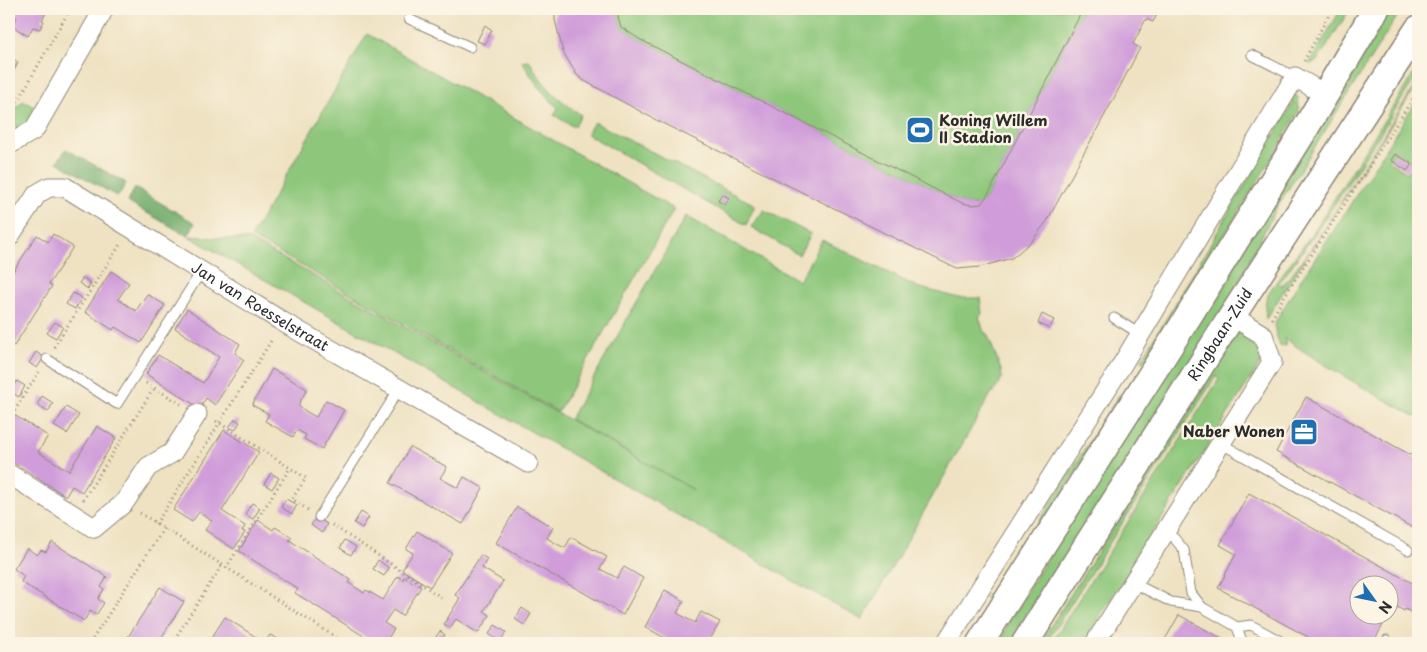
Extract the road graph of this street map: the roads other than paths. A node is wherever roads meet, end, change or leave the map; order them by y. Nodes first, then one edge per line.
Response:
1 (104, 9) edge
2 (1376, 9) edge
3 (409, 18) dead end
4 (1418, 29) edge
5 (470, 47) dead end
6 (1252, 55) dead end
7 (1295, 77) junction
8 (1326, 95) junction
9 (9, 143) edge
10 (9, 237) edge
11 (201, 272) junction
12 (1232, 316) junction
13 (1114, 318) dead end
14 (1140, 334) junction
15 (47, 360) road end
16 (1120, 368) junction
17 (1145, 384) junction
18 (399, 389) junction
19 (197, 414) road end
20 (1222, 444) junction
21 (528, 462) dead end
22 (9, 474) edge
23 (319, 517) dead end
24 (1165, 533) junction
25 (1408, 550) dead end
26 (1133, 583) junction
27 (1202, 606) junction
28 (966, 611) junction
29 (1237, 627) junction
30 (985, 635) edge
31 (946, 643) edge
32 (1025, 643) edge
33 (1095, 643) edge
34 (1246, 643) edge
35 (1284, 643) edge

1 - 9 street
2 - 8 main road
3 - 5 lane
4 - 12 main road, Ringbaan-Zuid
6 - 7 lane
7 - 8 street
7 - 14 street
8 - 17 main road
10 - 11 street, Jan van Roesselstraat
11 - 15 lane
11 - 18 street, Jan van Roesselstraat
12 - 20 street
12 - 32 main road, Ringbaan-Zuid
13 - 14 lane
14 - 16 street
16 - 17 street
16 - 28 street
17 - 30 main road
18 - 21 street, Jan van Roesselstraat
18 - 23 lane
19 - 22 street
20 - 24 street
20 - 25 lane
24 - 26 street
24 - 27 lane
26 - 27 lane
26 - 33 street
27 - 29 lane
28 - 30 street
28 - 31 street
29 - 34 lane
29 - 35 lane

